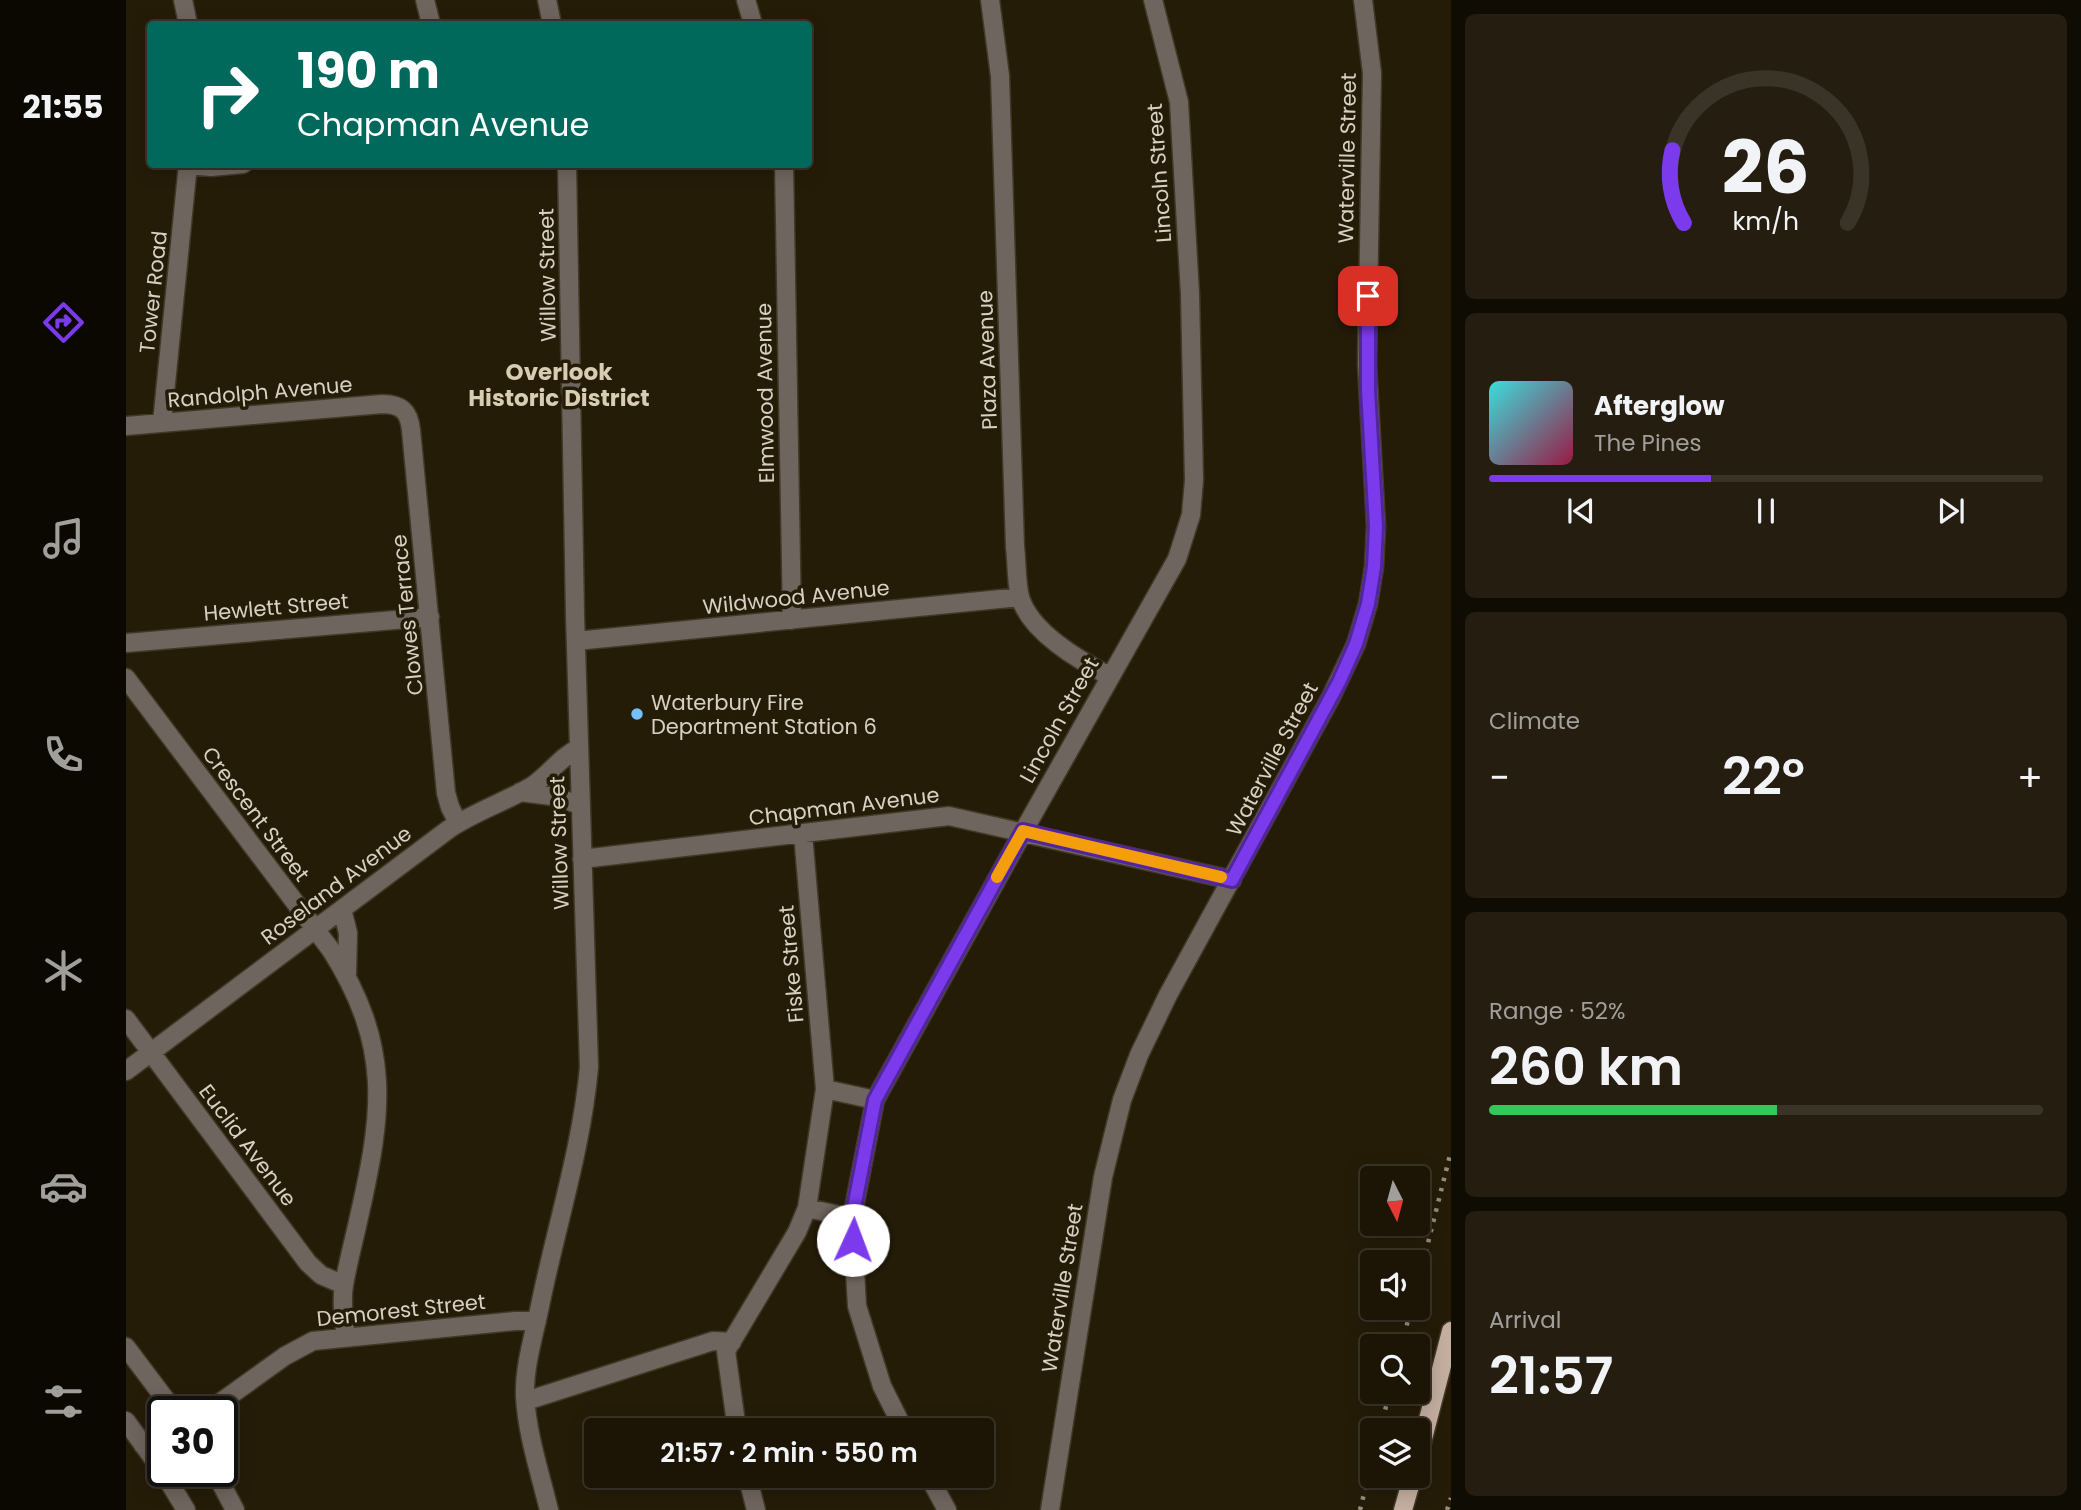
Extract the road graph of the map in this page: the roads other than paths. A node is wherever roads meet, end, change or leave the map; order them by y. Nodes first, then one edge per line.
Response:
1 (183, 0) edge
2 (425, 0) edge
3 (547, 0) edge
4 (746, 0) edge
5 (990, 0) edge
6 (1153, 0) edge
7 (1363, 0) edge
8 (187, 21) edge
9 (430, 21) edge
10 (551, 21) edge
11 (752, 21) edge
12 (188, 168) edge
13 (567, 168) edge
14 (784, 168) edge
15 (399, 406) joint
16 (162, 423) junction
17 (126, 426) edge
18 (1020, 597) junction
19 (430, 617) junction
20 (792, 620) junction
21 (576, 641) junction
22 (126, 643) edge
23 (1109, 676) junction
24 (126, 678) edge
25 (579, 748) junction
26 (520, 792) junction
27 (580, 805) junction
28 (458, 823) junction
29 (1023, 831) junction
30 (803, 834) junction
31 (582, 859) junction
32 (1232, 880) junction
33 (342, 909) junction
34 (315, 929) junction
35 (347, 978) junction
36 (126, 1019) edge
37 (151, 1052) junction
38 (126, 1071) edge
39 (825, 1089) junction
40 (875, 1100) junction
41 (807, 1208) junction
42 (852, 1218) junction
43 (344, 1285) junction
44 (537, 1321) junction
45 (1451, 1331) edge
46 (346, 1338) junction
47 (732, 1342) junction
48 (126, 1347) edge
49 (163, 1396) edge
50 (230, 1396) edge
51 (526, 1401) junction
52 (735, 1418) edge
53 (898, 1418) edge
54 (1428, 1418) edge
55 (126, 1422) edge
56 (147, 1443) edge
57 (143, 1445) junction
58 (223, 1487) edge
59 (750, 1488) edge
60 (935, 1488) edge
61 (1409, 1488) edge
62 (186, 1510) edge
63 (235, 1510) edge
64 (550, 1510) edge
65 (756, 1510) edge
66 (947, 1510) edge
67 (1050, 1510) edge
68 (1403, 1510) edge

1 - 8 street
2 - 9 street
3 - 10 street
4 - 11 street
5 - 18 street, Plaza Avenue
6 - 23 street, Lincoln Street
7 - 32 street, Waterville Street
12 - 16 street, Tower Road
13 - 21 street, Willow Street
14 - 20 street, Elmwood Avenue
15 - 16 street, Randolph Avenue
15 - 19 street, Clowes Terrace
16 - 17 street, Randolph Avenue
18 - 20 street, Wildwood Avenue
18 - 23 street, Plaza Avenue
19 - 22 street, Hewlett Street
19 - 28 street, Clowes Terrace
20 - 21 street, Wildwood Avenue
21 - 25 street, Willow Street
23 - 29 street, Lincoln Street
24 - 34 street, Crescent Street
25 - 26 street, Roseland Avenue
25 - 27 street, Willow Street
26 - 27 street
26 - 28 street, Roseland Avenue
27 - 31 street, Willow Street
28 - 33 street, Roseland Avenue
29 - 30 street, Chapman Avenue
29 - 32 street, Chapman Avenue
29 - 40 street, Lincoln Street
30 - 31 street, Chapman Avenue
30 - 39 street, Fiske Street
31 - 44 street, Willow Street
32 - 67 street, Waterville Street
33 - 34 street, Roseland Avenue
33 - 35 street, Crescent Street
34 - 35 street, Crescent Street
34 - 37 street, Roseland Avenue
35 - 43 street, Crescent Street
36 - 37 street, Euclid Avenue
37 - 38 street, Roseland Avenue
37 - 43 street, Euclid Avenue
39 - 40 street
39 - 41 street, Fiske Street
40 - 42 street, Lincoln Street
41 - 42 street
41 - 47 street, Fiske Street
42 - 53 street, Lincoln Street
43 - 46 street, Crescent Street
44 - 46 street, Demorest Street
44 - 51 street, Willow Street
45 - 54 main road
46 - 50 street, Demorest Street
47 - 51 street
47 - 52 street, Fiske Street
48 - 49 street
51 - 64 street, Willow Street
55 - 57 street
56 - 57 street
57 - 62 street
58 - 63 street
59 - 65 street
60 - 66 street
61 - 68 main road

